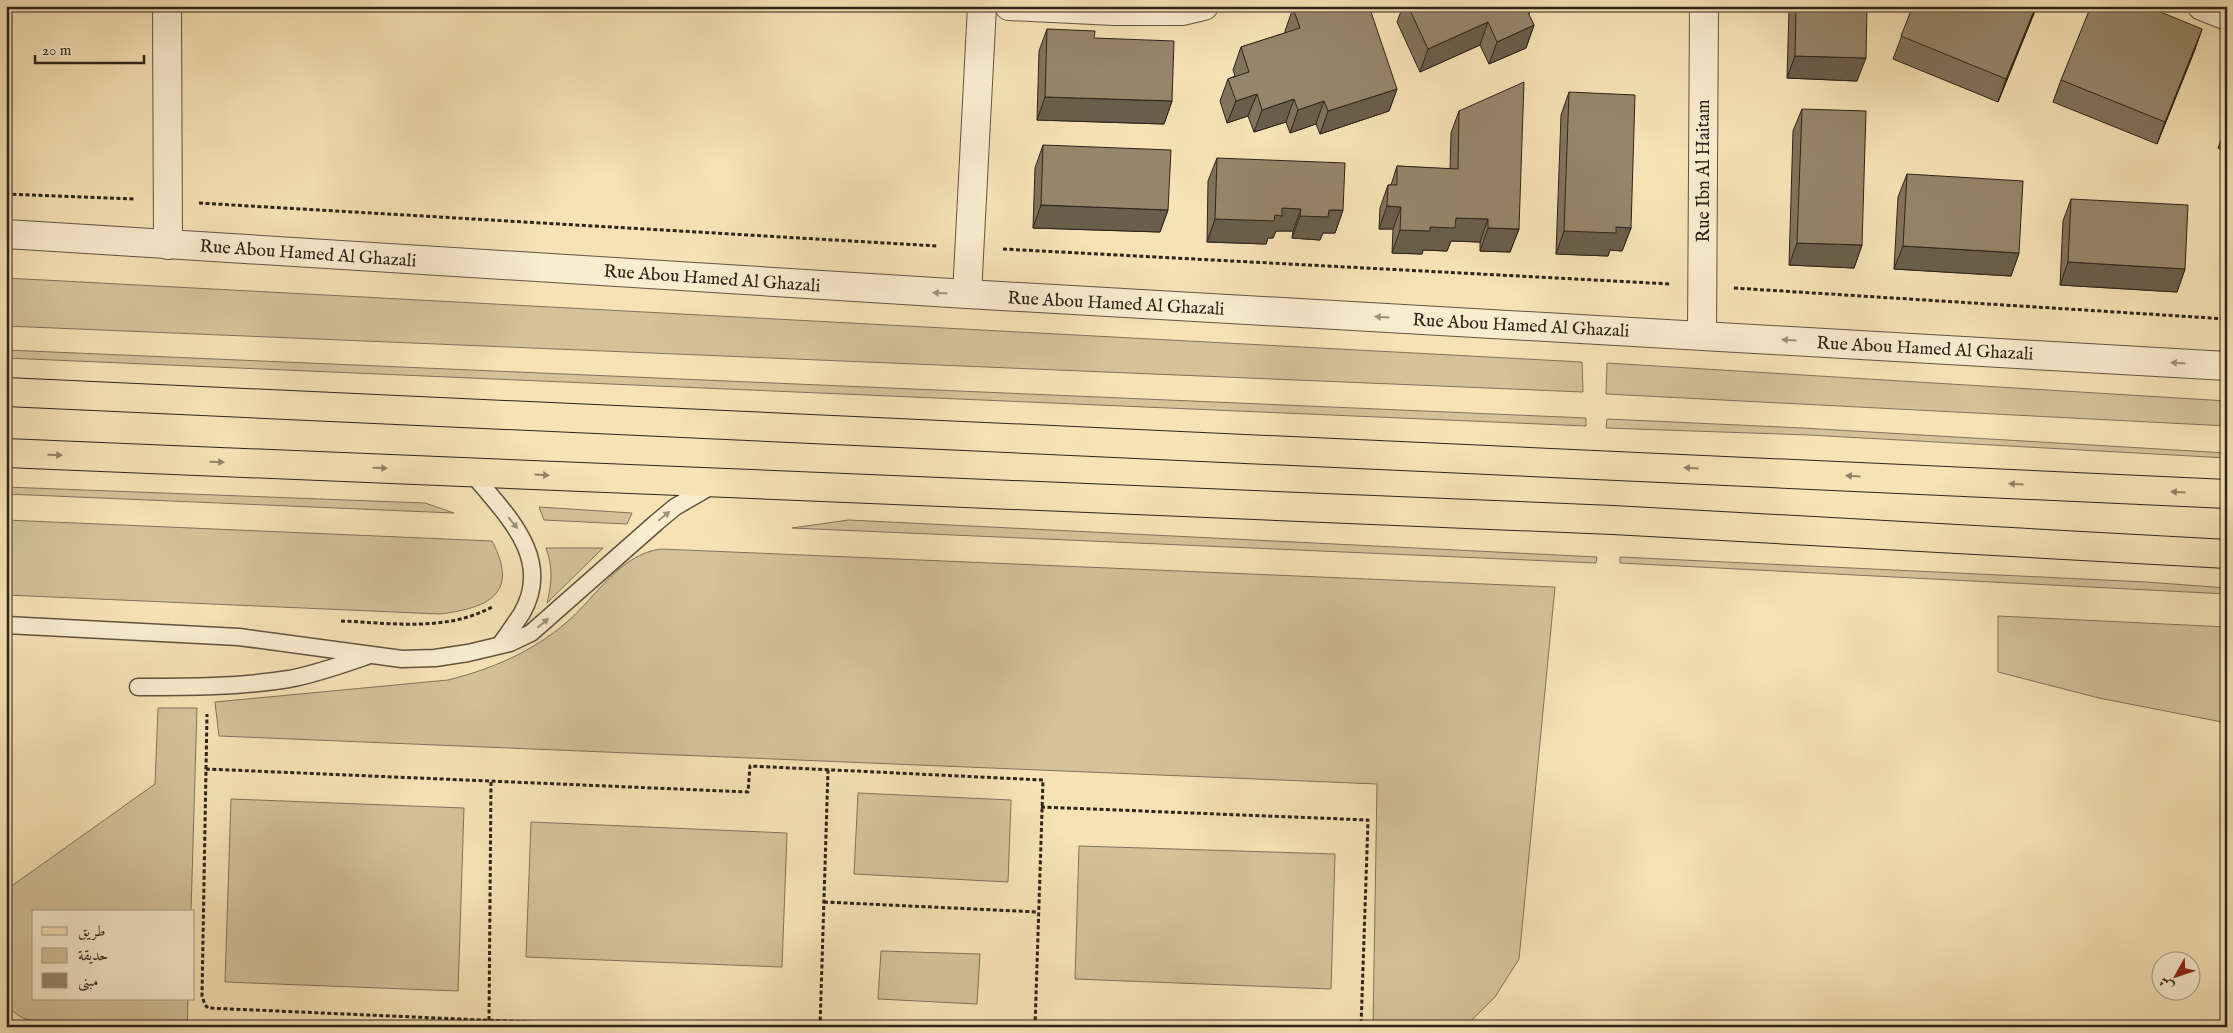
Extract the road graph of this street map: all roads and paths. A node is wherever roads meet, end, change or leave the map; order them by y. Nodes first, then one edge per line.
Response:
1 (167, 6) edge
2 (982, 6) edge
3 (1009, 6) edge
4 (1704, 6) edge
5 (2202, 6) edge
6 (1190, 8) edge
7 (2227, 16) edge
8 (6, 194) edge
9 (167, 201) junction
10 (6, 234) edge
11 (168, 244) junction
12 (969, 248) junction
13 (1702, 286) junction
14 (967, 294) junction
15 (2227, 319) edge
16 (1702, 336) junction
17 (2227, 366) edge
18 (6, 392) edge
19 (6, 453) edge
20 (471, 472) junction
21 (715, 484) junction
22 (2227, 494) edge
23 (2227, 554) edge
24 (495, 605) dead end
25 (332, 620) dead end
26 (6, 625) edge
27 (500, 645) junction
28 (369, 655) junction
29 (138, 687) dead end
30 (208, 687) junction
31 (206, 769) junction
32 (828, 770) junction
33 (491, 781) junction
34 (1042, 807) junction
35 (824, 902) junction
36 (1038, 912) junction
37 (489, 1020) junction
38 (643, 1027) edge
39 (820, 1027) edge
40 (1035, 1027) edge
41 (1361, 1027) edge

1 - 9 street
2 - 12 street
3 - 6 street
4 - 13 street, Rue Ibn Al Haitam
5 - 7 street
8 - 9 path
9 - 11 street
9 - 12 path
10 - 11 street, Rue Abou Hamed Al Ghazali
14 -> 11 street, Rue Abou Hamed Al Ghazali
12 - 13 path
12 - 14 street
13 - 15 path
13 - 16 street, Rue Ibn Al Haitam
16 -> 14 street, Rue Abou Hamed Al Ghazali
17 -> 16 street, Rue Abou Hamed Al Ghazali
22 -> 18 main road
19 -> 20 main road
20 -> 21 main road
20 -> 27 lane
21 - 23 main road
27 -> 21 lane
24 - 25 path
26 - 28 lane
27 - 28 lane
28 - 30 lane
29 - 30 lane
30 - 31 path
31 - 33 path
31 - 37 path
32 - 33 path
32 - 34 path
32 - 35 path
33 - 37 path
34 - 36 path
34 - 41 path
35 - 36 path
35 - 39 path
36 - 40 path
37 - 38 path

